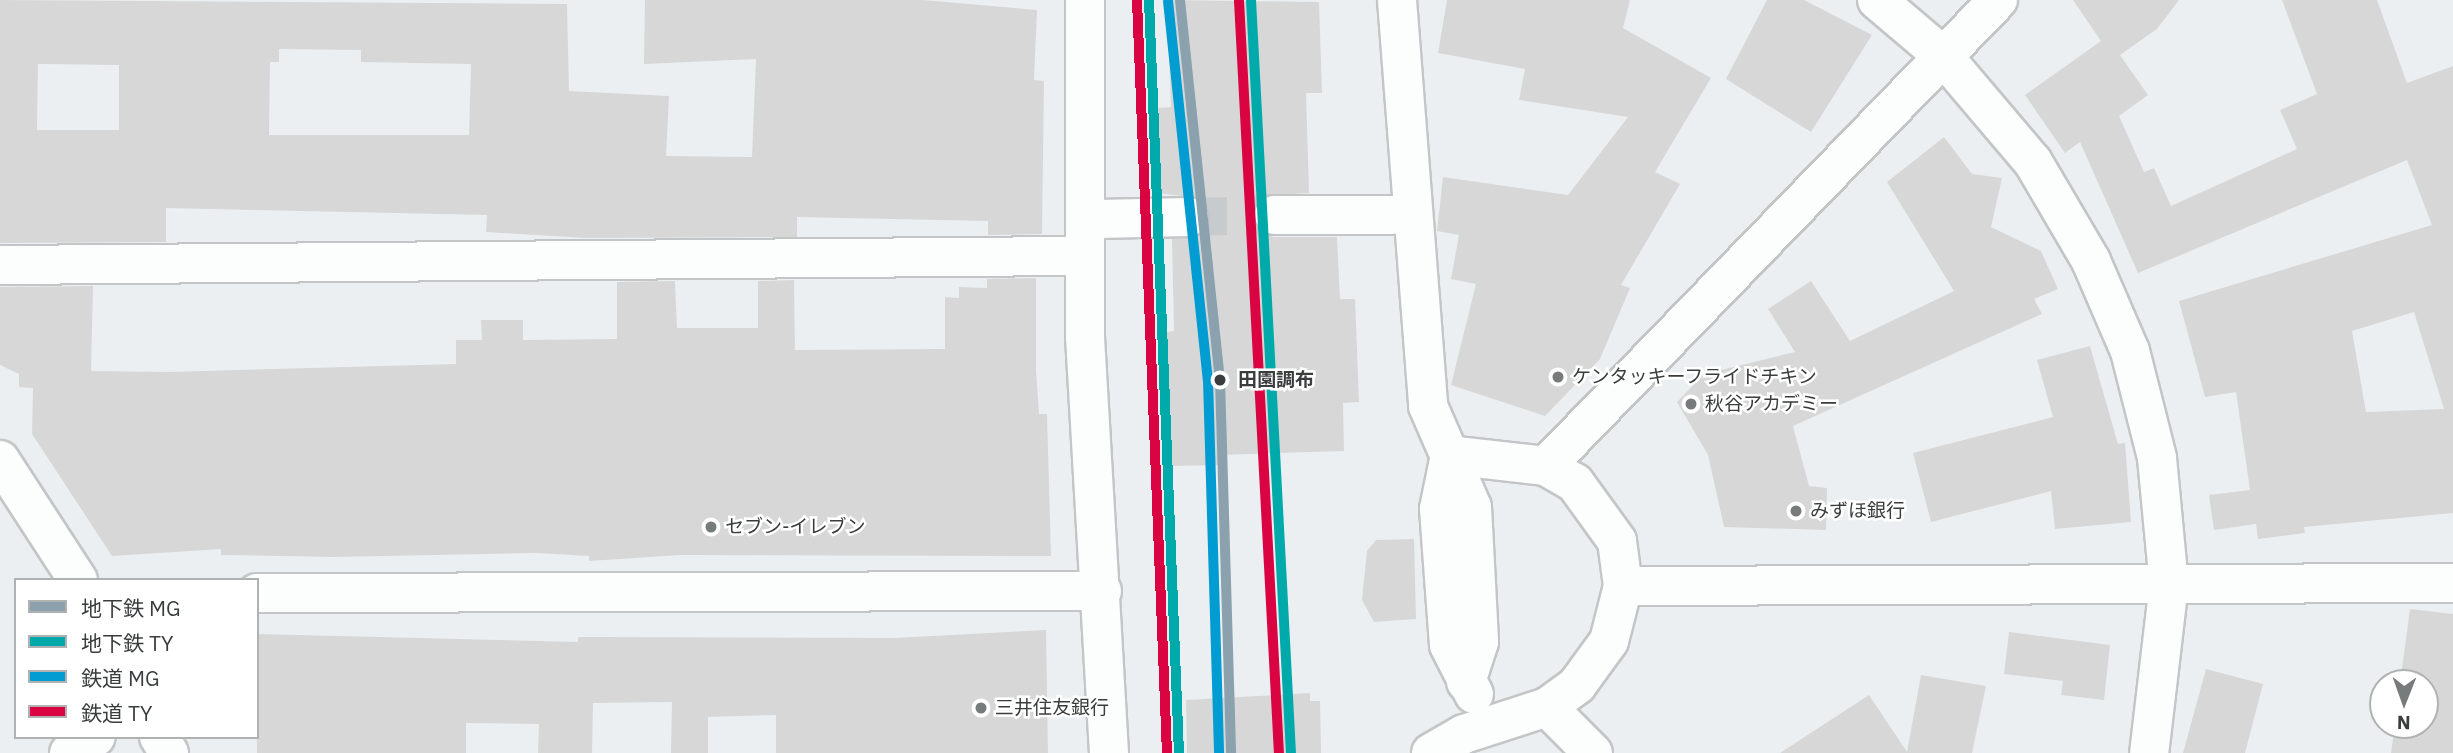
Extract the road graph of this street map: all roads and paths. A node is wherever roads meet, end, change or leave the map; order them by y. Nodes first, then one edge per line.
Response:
1 (1085, 0) edge
2 (1397, 0) edge
3 (1877, 0) edge
4 (1998, 0) edge
5 (1943, 56) junction
6 (1274, 215) tunnel mouth
7 (1392, 215) dead end
8 (1189, 217) tunnel mouth
9 (1098, 219) dead end
10 (1084, 256) junction
11 (0, 265) edge
12 (1450, 455) junction
13 (0, 460) edge
14 (1546, 466) junction
15 (10, 498) edge
16 (76, 578) edge
17 (2453, 583) edge
18 (2169, 584) junction
19 (1623, 586) junction
20 (1102, 591) junction
21 (259, 593) edge
22 (1547, 707) junction
23 (1493, 724) junction
24 (93, 739) edge
25 (69, 753) edge
26 (1109, 753) edge
27 (1431, 753) edge
28 (1593, 753) edge
29 (2150, 753) edge

1 - 10 street
2 - 12 street
3 - 5 street
4 - 5 street
5 - 14 street
5 - 18 street
6 - 7 street
8 - 9 street
10 - 11 street
10 - 20 street
12 - 14 street
12 - 23 street
13 - 15 street
14 - 19 street
15 - 16 street
17 - 18 street
18 - 19 street
18 - 29 street
19 - 22 street
20 - 21 street
20 - 26 street
22 - 23 street
22 - 28 street
23 - 27 street
24 - 25 street

